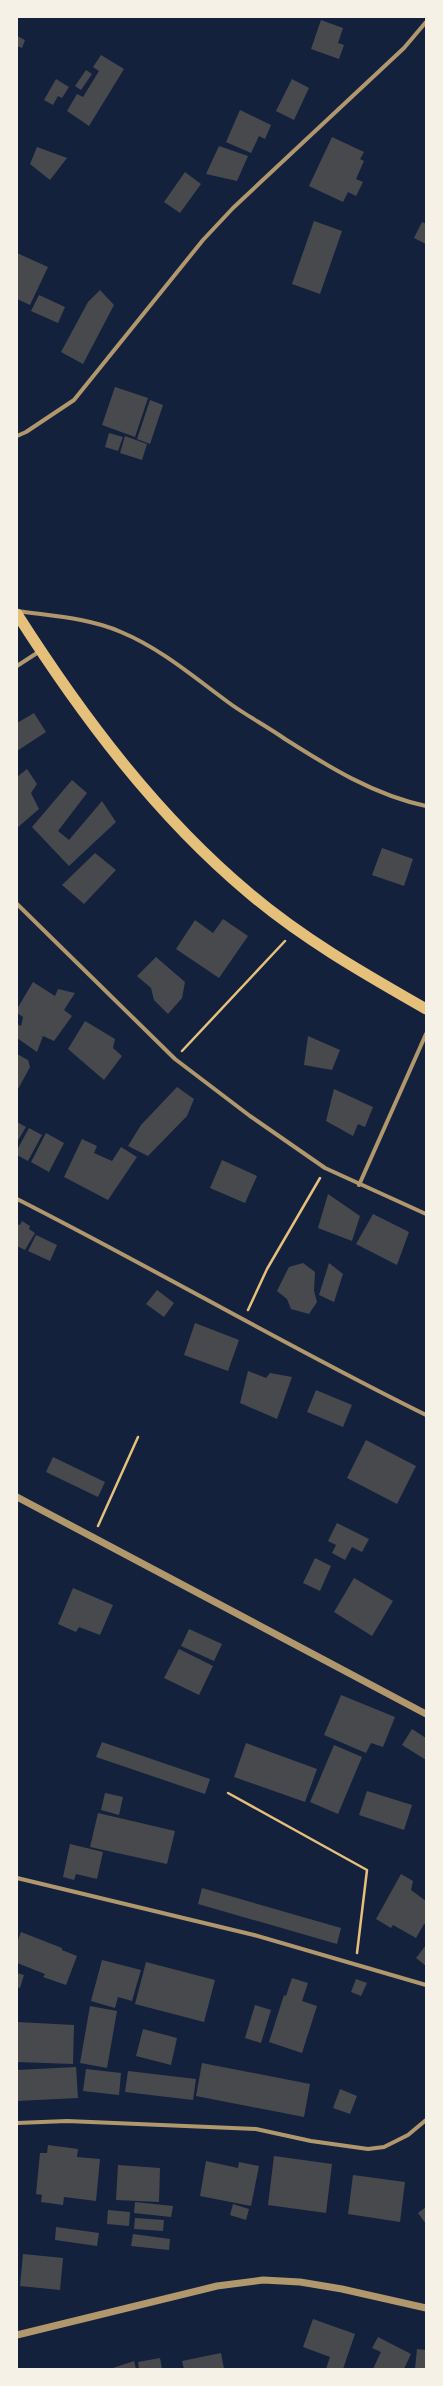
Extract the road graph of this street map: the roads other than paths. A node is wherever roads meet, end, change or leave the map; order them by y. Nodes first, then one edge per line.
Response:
1 (426, 22) edge
2 (17, 436) edge
3 (17, 612) edge
4 (40, 651) junction
5 (17, 666) edge
6 (426, 806) edge
7 (17, 904) edge
8 (426, 1009) edge
9 (426, 1034) edge
10 (359, 1184) junction
11 (17, 1199) edge
12 (426, 1214) edge
13 (426, 1415) edge
14 (17, 1497) edge
15 (426, 1714) edge
16 (17, 1878) edge
17 (426, 1985) edge
18 (426, 2120) edge
19 (17, 2122) edge
20 (426, 2308) edge
21 (17, 2335) edge

1 - 2 street
3 - 4 highway
3 - 6 street
4 - 5 street
4 - 8 highway
7 - 10 street
9 - 10 street
10 - 12 street
11 - 13 street
14 - 15 street
16 - 17 street
18 - 19 street
20 - 21 street

